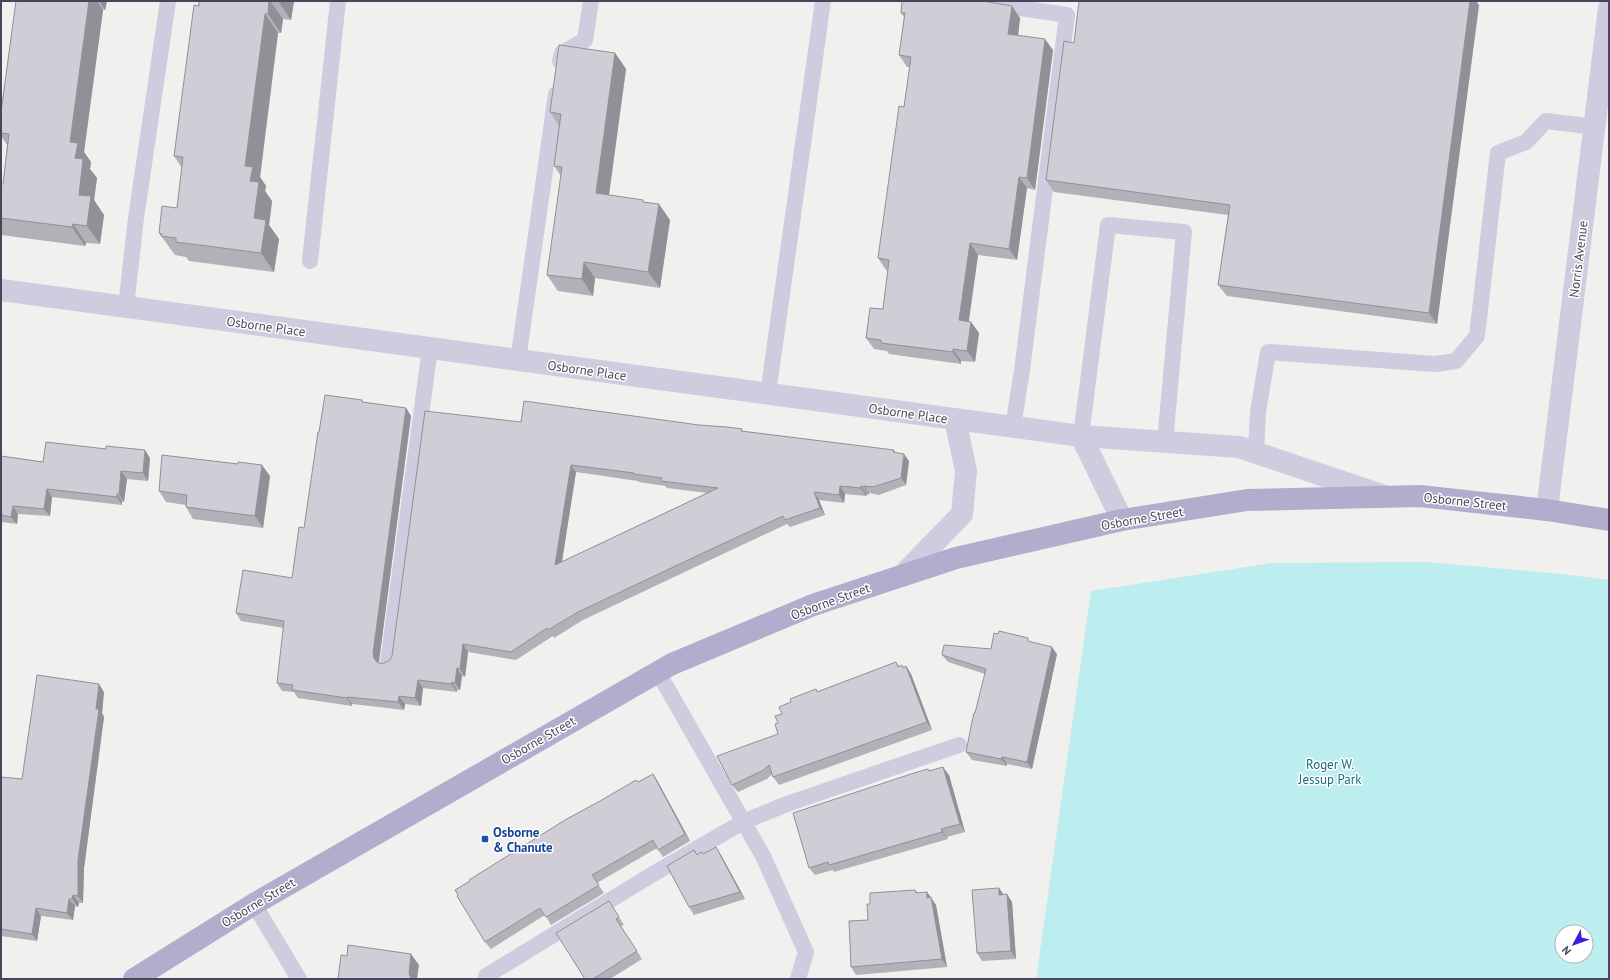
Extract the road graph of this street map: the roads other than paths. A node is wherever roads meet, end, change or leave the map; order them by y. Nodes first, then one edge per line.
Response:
1 (168, 1) edge
2 (338, 1) edge
3 (591, 1) edge
4 (823, 1) edge
5 (974, 1) edge
6 (1609, 8) edge
7 (1594, 127) junction
8 (310, 261) dead end
9 (1, 290) edge
10 (126, 307) junction
11 (430, 348) junction
12 (518, 360) junction
13 (768, 394) junction
14 (955, 420) junction
15 (1013, 427) junction
16 (1081, 436) junction
17 (1166, 442) junction
18 (1256, 453) junction
19 (1388, 497) junction
20 (1547, 510) junction
21 (1122, 520) junction
22 (1609, 520) edge
23 (902, 576) junction
24 (388, 662) edge
25 (658, 672) junction
26 (959, 745) dead end
27 (743, 822) junction
28 (254, 904) junction
29 (486, 976) dead end
30 (134, 979) edge
31 (299, 979) edge
32 (800, 979) edge

1 - 10 lane
2 - 8 lane
3 - 12 lane
4 - 13 lane
5 - 15 lane
6 - 7 street, Norris Avenue
7 - 18 lane
7 - 20 street, Norris Avenue
9 - 10 street, Osborne Place
10 - 11 street, Osborne Place
11 - 12 street, Osborne Place
11 - 24 lane
12 - 13 street, Osborne Place
13 - 14 street, Osborne Place
14 - 15 street, Osborne Place
14 - 23 street
15 - 16 street, Osborne Place
16 - 17 street, Osborne Place
16 - 17 lane
16 - 21 street
17 - 18 street, Osborne Place
18 - 19 street, Osborne Place
19 - 20 main road, Osborne Street
19 - 21 main road, Osborne Street
20 - 22 main road, Osborne Street
21 - 23 main road, Osborne Street
23 - 25 main road, Osborne Street
25 - 27 lane
25 - 28 main road, Osborne Street
26 - 27 lane
27 - 29 lane
27 - 32 lane
28 - 30 main road, Osborne Street
28 - 31 lane

